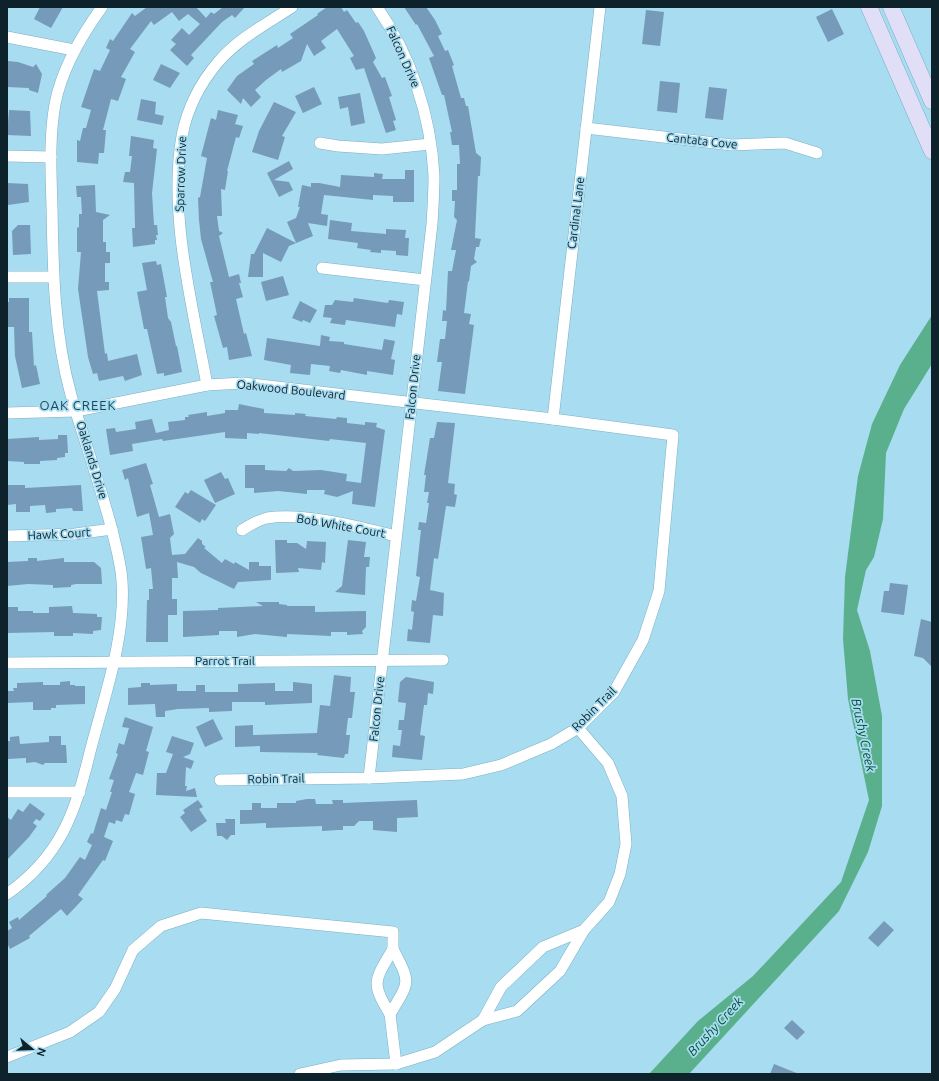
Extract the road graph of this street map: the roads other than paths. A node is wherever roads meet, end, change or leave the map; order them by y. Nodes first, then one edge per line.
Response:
1 (102, 7) edge
2 (292, 7) edge
3 (377, 7) edge
4 (600, 7) edge
5 (870, 7) edge
6 (891, 7) edge
7 (7, 37) edge
8 (74, 50) junction
9 (932, 101) edge
10 (586, 128) junction
11 (320, 143) dead end
12 (430, 144) junction
13 (932, 151) edge
14 (817, 153) dead end
15 (7, 156) edge
16 (51, 157) junction
17 (322, 268) dead end
18 (54, 277) junction
19 (7, 278) edge
20 (425, 280) junction
21 (207, 385) junction
22 (411, 404) junction
23 (76, 411) junction
24 (7, 413) edge
25 (553, 419) junction
26 (112, 529) junction
27 (242, 530) dead end
28 (7, 536) edge
29 (396, 536) junction
30 (382, 660) junction
31 (443, 660) dead end
32 (7, 662) edge
33 (113, 662) junction
34 (578, 728) junction
35 (369, 778) junction
36 (220, 780) dead end
37 (7, 792) edge
38 (80, 792) junction
39 (7, 894) edge
40 (584, 930) junction
41 (393, 949) junction
42 (390, 1014) junction
43 (483, 1020) junction
44 (7, 1057) edge
45 (396, 1064) junction
46 (300, 1074) edge

1 - 8 street, Oaklands Drive
2 - 21 street, Sparrow Drive
3 - 12 street, Falcon Drive
4 - 10 street, Cardinal Lane
5 - 13 street
6 - 9 street
7 - 8 street
8 - 16 street, Oaklands Drive
10 - 14 street, Cantata Cove
10 - 25 street, Cardinal Lane
11 - 12 street
12 - 20 street, Falcon Drive
15 - 16 street
16 - 18 street, Oaklands Drive
17 - 20 street
18 - 19 street
18 - 23 street, Oaklands Drive
20 - 22 street, Falcon Drive
21 - 22 street, Oakwood Boulevard
21 - 23 street, Oakwood Boulevard
22 - 25 street, Oakwood Boulevard
22 - 29 street, Falcon Drive
23 - 24 street, Oakwood Boulevard
23 - 26 street, Oaklands Drive
25 - 34 street, Robin Trail
26 - 28 street, Hawk Court
26 - 33 street, Oaklands Drive
27 - 29 street, Bob White Court
29 - 30 street, Falcon Drive
30 - 31 street, Parrot Trail
30 - 33 street, Parrot Trail
30 - 35 street, Falcon Drive
32 - 33 street, Parrot Trail
33 - 38 street, Oaklands Drive
34 - 35 street, Robin Trail
34 - 40 street
35 - 36 street, Robin Trail
37 - 38 street
38 - 39 street, Oaklands Drive
40 - 43 street
40 - 43 street
41 - 42 street
41 - 42 street
41 - 44 street
42 - 45 street
43 - 45 street
45 - 46 street

